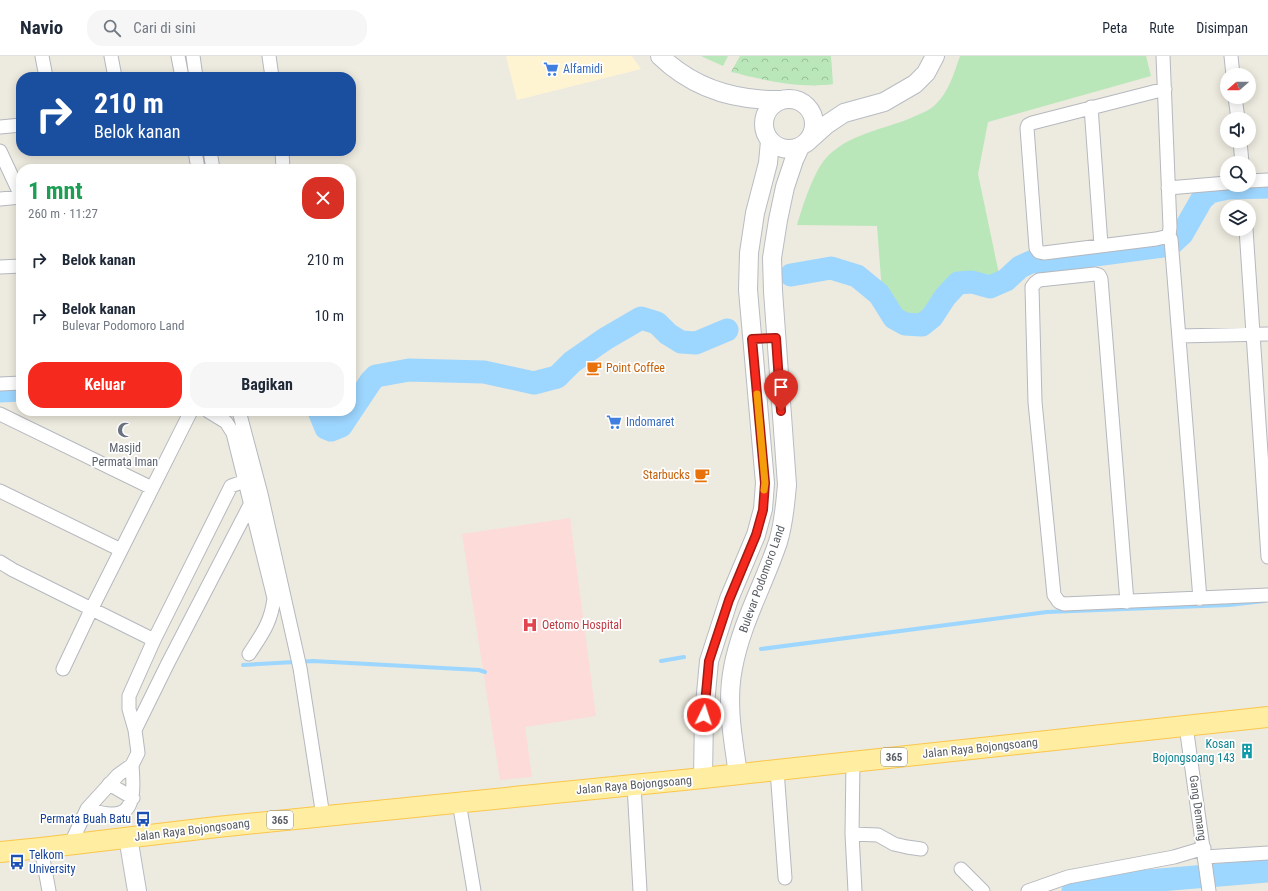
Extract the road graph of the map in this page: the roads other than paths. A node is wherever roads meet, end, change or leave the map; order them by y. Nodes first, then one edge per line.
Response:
1 (42, 56) edge
2 (111, 56) edge
3 (178, 56) edge
4 (193, 56) edge
5 (269, 56) edge
6 (660, 56) edge
7 (935, 56) edge
8 (1163, 56) edge
9 (1231, 56) edge
10 (1232, 68) edge
11 (45, 72) edge
12 (114, 72) edge
13 (181, 72) edge
14 (195, 72) edge
15 (271, 72) edge
16 (1164, 89) junction
17 (740, 98) junction
18 (791, 101) junction
19 (1092, 107) junction
20 (844, 113) junction
21 (16, 125) edge
22 (0, 127) edge
23 (768, 137) junction
24 (803, 145) junction
25 (0, 151) edge
26 (1268, 180) edge
27 (764, 181) junction
28 (1256, 181) edge
29 (1220, 183) edge
30 (16, 185) edge
31 (785, 187) junction
32 (1168, 188) junction
33 (16, 197) edge
34 (0, 199) edge
35 (1247, 236) edge
36 (1171, 242) junction
37 (1101, 246) junction
38 (16, 266) edge
39 (0, 267) edge
40 (1268, 334) edge
41 (1254, 335) junction
42 (1180, 336) junction
43 (776, 338) junction
44 (752, 339) junction
45 (16, 383) edge
46 (0, 384) edge
47 (0, 414) edge
48 (188, 416) edge
49 (216, 416) edge
50 (240, 416) edge
51 (245, 481) junction
52 (152, 488) junction
53 (0, 491) edge
54 (251, 503) junction
55 (121, 550) junction
56 (1268, 557) edge
57 (0, 562) edge
58 (1268, 595) edge
59 (1200, 599) junction
60 (1127, 602) junction
61 (92, 608) junction
62 (154, 640) junction
63 (249, 654) dead end
64 (63, 669) dead end
65 (707, 684) junction
66 (730, 685) junction
67 (1268, 717) edge
68 (1186, 726) junction
69 (135, 730) junction
70 (853, 762) junction
71 (132, 765) junction
72 (777, 770) junction
73 (738, 774) junction
74 (703, 778) junction
75 (109, 784) junction
76 (634, 785) junction
77 (133, 798) junction
78 (459, 802) junction
79 (86, 809) junction
80 (323, 816) junction
81 (852, 834) junction
82 (128, 838) junction
83 (70, 845) junction
84 (42, 848) junction
85 (922, 849) dead end
86 (0, 852) edge
87 (1268, 853) edge
88 (1205, 856) junction
89 (962, 869) dead end
90 (785, 878) dead end
91 (49, 891) edge
92 (137, 891) edge
93 (474, 891) edge
94 (640, 891) edge
95 (856, 891) edge
96 (983, 891) edge
97 (1028, 891) edge
98 (1209, 891) edge

1 - 11 street
2 - 12 street
3 - 13 street
4 - 14 street
5 - 15 street
6 - 17 street
7 - 20 street
8 - 16 street
9 - 10 street
16 - 19 street
16 - 32 street
17 - 18 street
17 - 23 street
18 - 20 street
18 - 23 street
18 - 24 street
19 - 37 street
19 - 37 street
20 - 24 street
21 - 22 street
23 - 24 street
23 - 27 street, Bulevar Podomoro Land
24 - 31 street, Bulevar Podomoro Land
25 - 30 street
26 - 28 street
27 - 31 street
27 - 44 street, Bulevar Podomoro Land
29 - 32 street
31 - 43 street, Bulevar Podomoro Land
32 - 36 street
33 - 34 street
35 - 41 street
36 - 37 street
36 - 42 street
38 - 39 street
40 - 41 street
41 - 42 street
41 - 56 street
42 - 59 street
43 - 44 street
43 - 66 street, Bulevar Podomoro Land
44 - 65 street, Bulevar Podomoro Land
45 - 46 street
47 - 52 street
48 - 52 street
49 - 51 street
50 - 80 street
51 - 54 street
51 - 62 street
52 - 55 street
53 - 55 street
54 - 63 street
54 - 69 street
55 - 61 street
57 - 61 street
58 - 59 street
59 - 60 street
60 - 60 street
61 - 62 street
61 - 64 street
62 - 69 street
65 - 66 street
65 - 74 street, Bulevar Podomoro Land
66 - 73 street, Bulevar Podomoro Land
67 - 68 main road, Jalan Raya Bojongsoang / 365
68 - 70 main road, Jalan Raya Bojongsoang / 365
68 - 88 street, Gang Demang
69 - 71 street
70 - 72 main road, Jalan Raya Bojongsoang / 365
70 - 81 street
71 - 75 street
71 - 77 street
72 - 73 main road, Jalan Raya Bojongsoang / 365
72 - 90 street
73 - 74 main road, Jalan Raya Bojongsoang / 365
74 - 76 main road, Jalan Raya Bojongsoang / 365
75 - 77 street
75 - 79 street
76 - 78 main road, Jalan Raya Bojongsoang / 365
76 - 94 street
77 - 79 street
78 - 80 main road, Jalan Raya Bojongsoang / 365
78 - 93 street
79 - 83 street
80 - 82 main road, Jalan Raya Bojongsoang / 365
81 - 85 street
81 - 95 street
82 - 83 main road, Jalan Raya Bojongsoang / 365
82 - 92 street
83 - 84 main road, Jalan Raya Bojongsoang / 365
84 - 86 main road, Jalan Raya Bojongsoang / 365
84 - 91 street
87 - 88 street
88 - 97 street
88 - 98 street, Gang Demang
89 - 96 street

